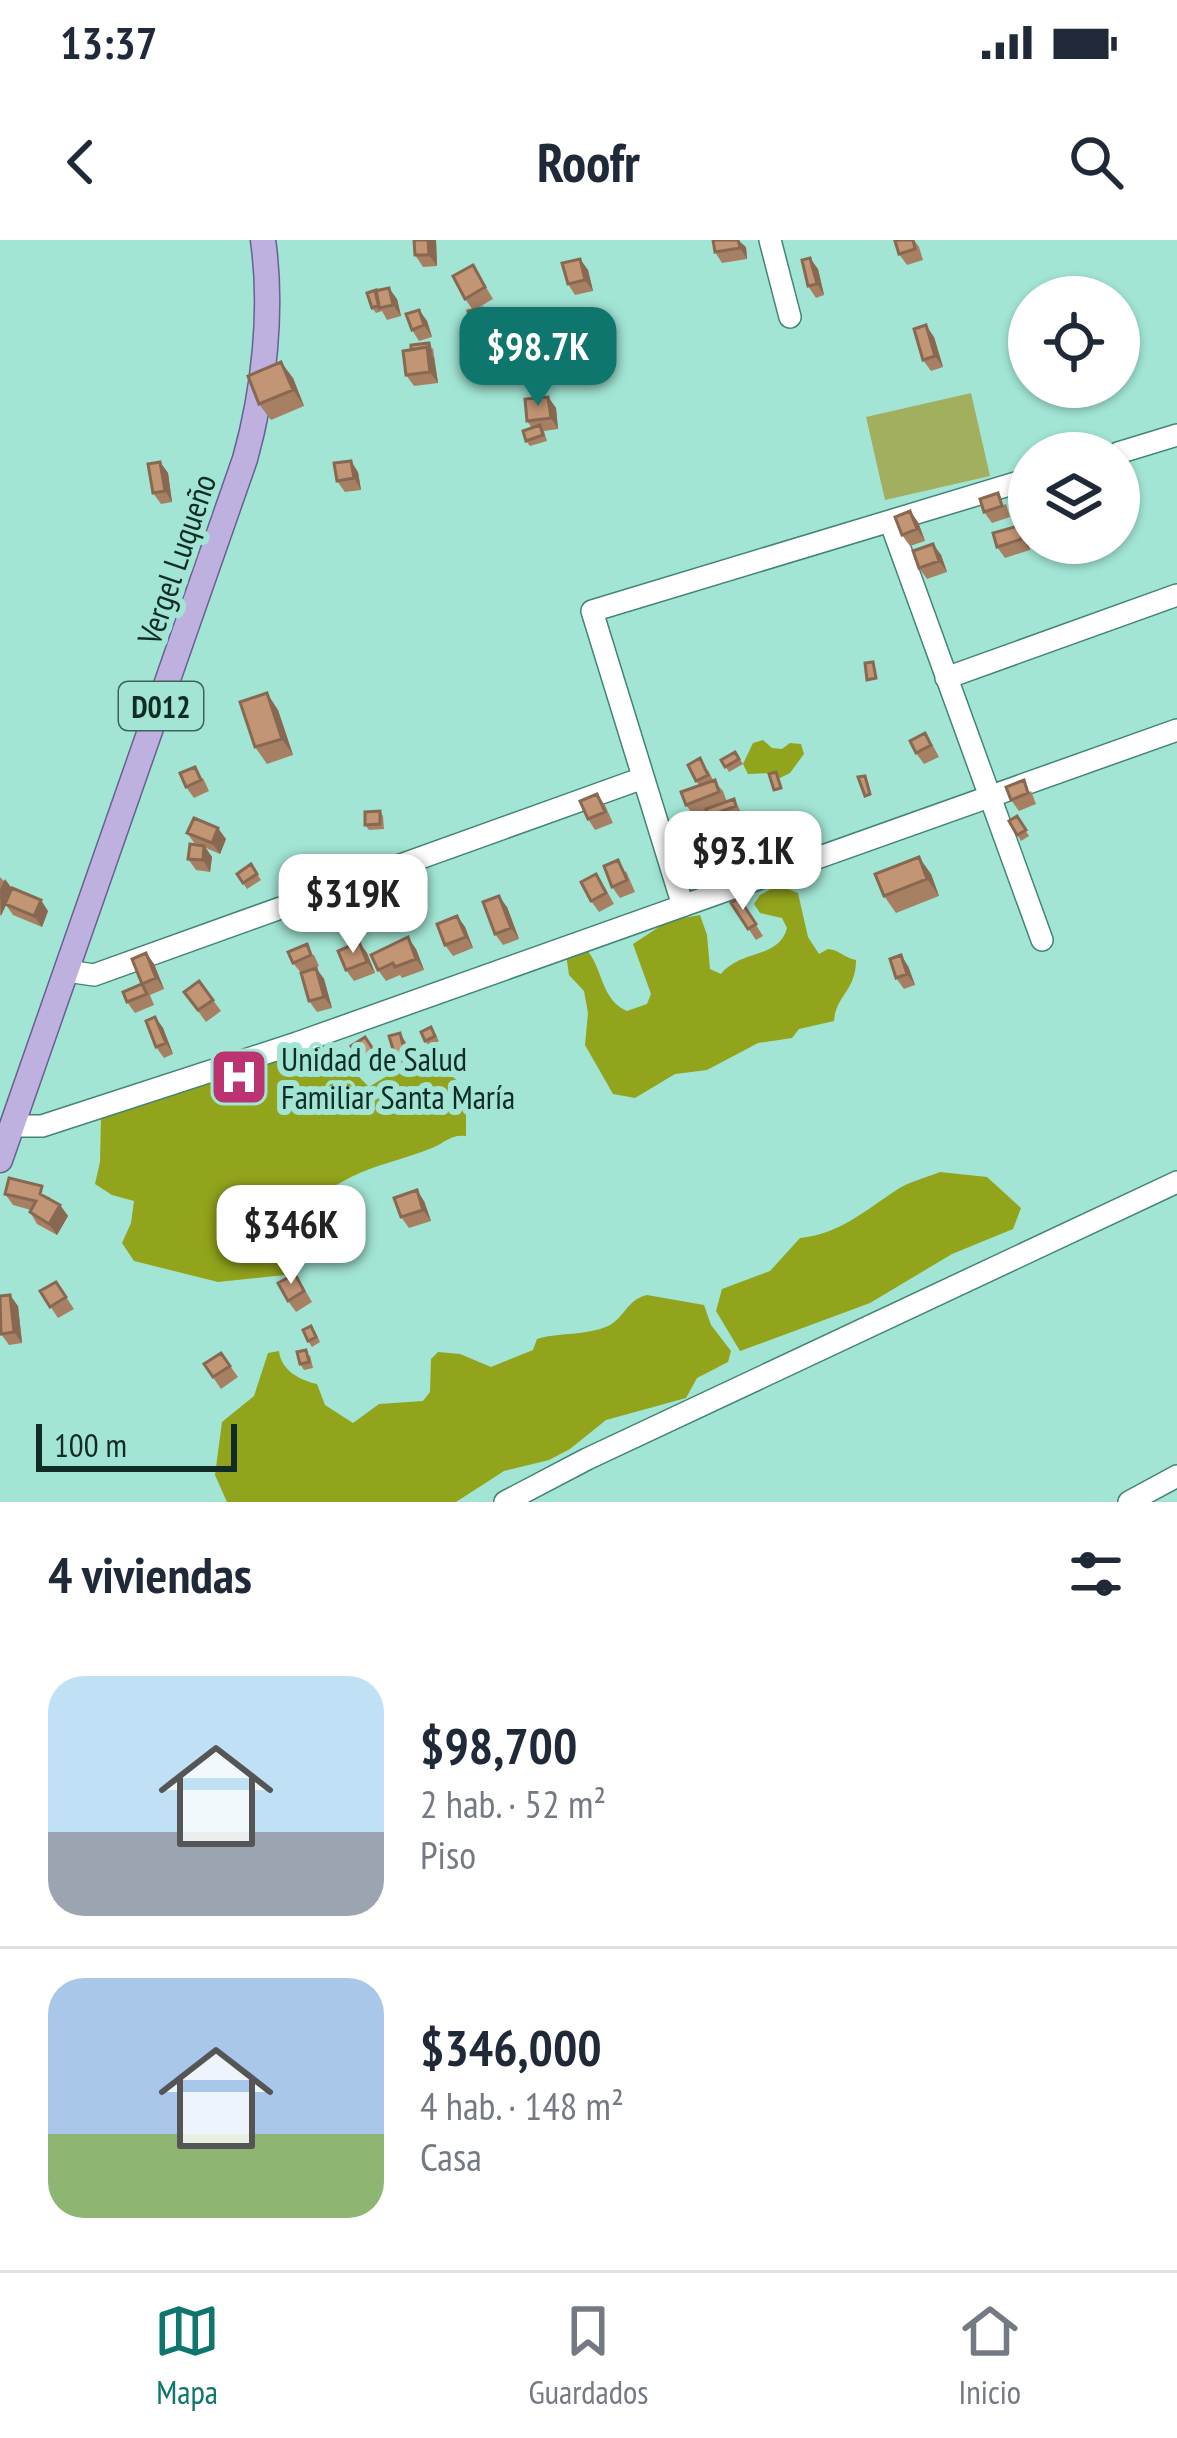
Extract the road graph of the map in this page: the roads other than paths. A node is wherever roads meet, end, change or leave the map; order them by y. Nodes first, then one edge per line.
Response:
1 (263, 240) edge
2 (770, 240) edge
3 (790, 317) dead end
4 (1177, 436) edge
5 (1140, 447) edge
6 (1008, 485) edge
7 (890, 520) junction
8 (1177, 595) edge
9 (946, 678) junction
10 (1177, 730) edge
11 (643, 778) junction
12 (988, 797) junction
13 (682, 906) junction
14 (1042, 940) dead end
15 (67, 971) junction
16 (12, 1126) junction
17 (0, 1160) edge
18 (1177, 1182) edge
19 (1177, 1477) edge
20 (505, 1502) edge
21 (1130, 1502) edge

1 - 15 main road, Vergel Luqueño / D012
2 - 3 street
4 - 5 street
6 - 7 street
7 - 9 street
7 - 11 street
8 - 9 street
9 - 12 street
10 - 12 street
11 - 13 street
11 - 15 street
12 - 13 street
12 - 14 street
13 - 16 street
15 - 16 main road, Vergel Luqueño / D012
16 - 17 main road, Vergel Luqueño / D012
18 - 20 street
19 - 21 street

